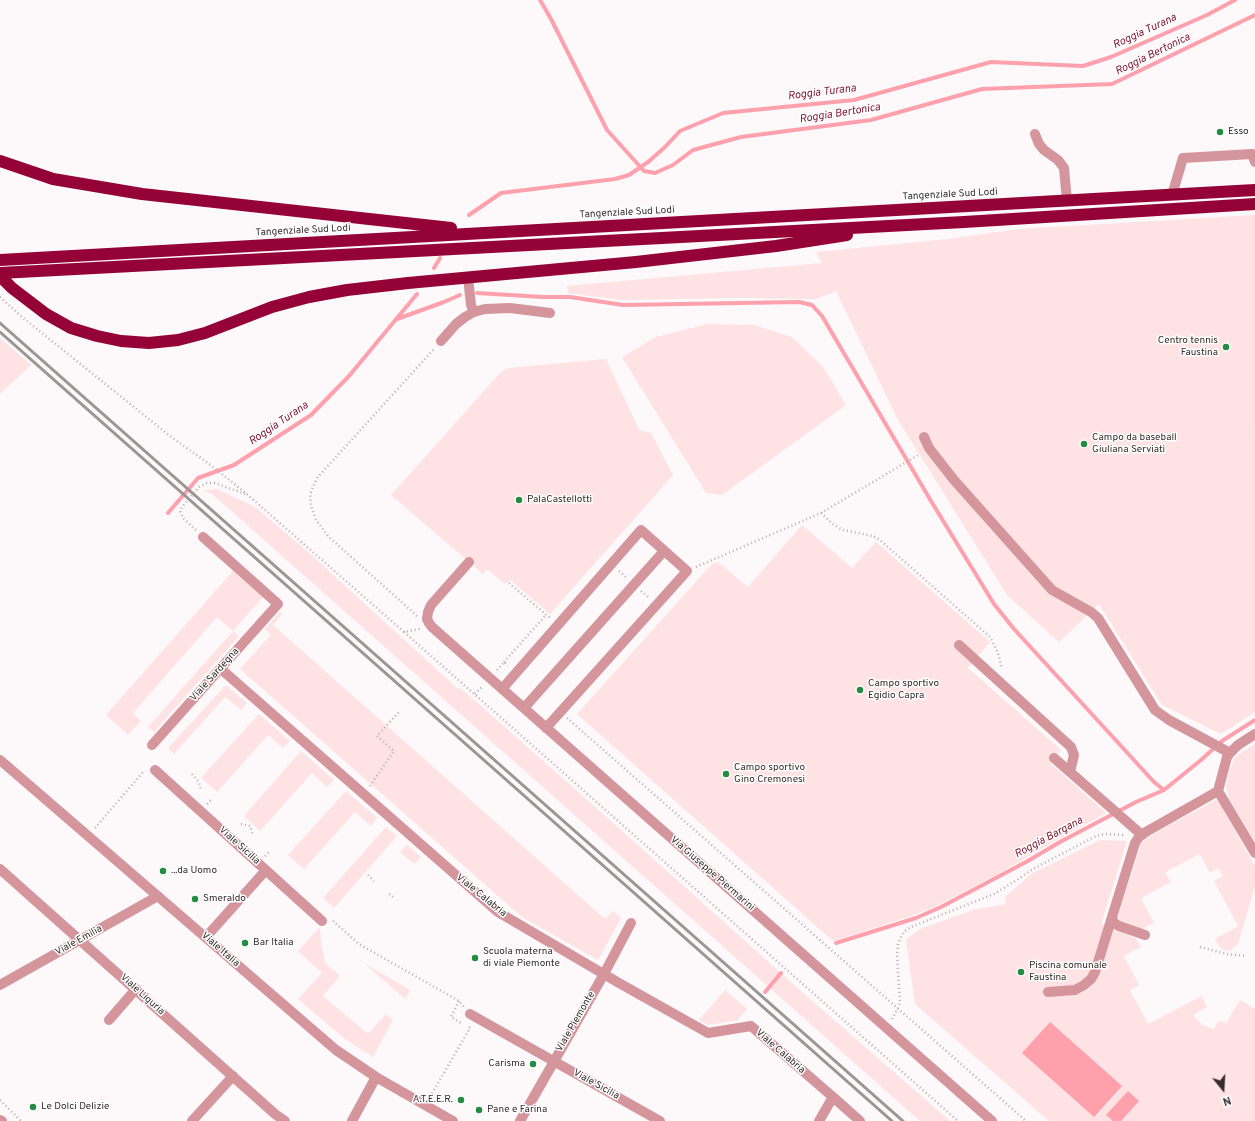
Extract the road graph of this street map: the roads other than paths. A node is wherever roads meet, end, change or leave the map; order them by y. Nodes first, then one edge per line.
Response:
1 (1035, 134) dead end
2 (0, 161) edge
3 (1255, 162) edge
4 (1255, 190) edge
5 (1172, 195) junction
6 (1067, 200) junction
7 (1255, 204) edge
8 (910, 224) junction
9 (486, 232) junction
10 (0, 260) edge
11 (0, 275) edge
12 (468, 277) junction
13 (474, 312) junction
14 (550, 313) dead end
15 (441, 341) road end
16 (924, 437) dead end
17 (203, 537) road end
18 (664, 551) junction
19 (469, 562) dead end
20 (959, 645) dead end
21 (221, 668) junction
22 (502, 689) junction
23 (524, 708) junction
24 (546, 728) junction
25 (1255, 734) edge
26 (152, 745) dead end
27 (1226, 750) junction
28 (1054, 758) dead end
29 (0, 760) edge
30 (156, 770) road end
31 (1070, 772) junction
32 (1218, 790) junction
33 (1140, 836) junction
34 (1255, 853) edge
35 (0, 869) edge
36 (266, 870) junction
37 (158, 896) junction
38 (1112, 917) junction
39 (322, 921) road end
40 (631, 923) dead end
41 (1145, 935) dead end
42 (206, 937) junction
43 (80, 940) junction
44 (604, 974) junction
45 (0, 985) edge
46 (136, 989) junction
47 (1048, 992) dead end
48 (470, 1014) road end
49 (109, 1020) dead end
50 (554, 1062) junction
51 (233, 1076) junction
52 (376, 1077) junction
53 (833, 1097) junction
54 (192, 1121) edge
55 (285, 1121) edge
56 (352, 1121) edge
57 (453, 1121) edge
58 (520, 1121) edge
59 (660, 1121) edge
60 (819, 1121) edge
61 (860, 1121) edge
62 (992, 1121) edge

1 - 6 street
2 - 9 highway
3 - 5 street
4 - 5 highway, Tangenziale Sud Lodi
5 - 6 highway, Tangenziale Sud Lodi
6 - 9 highway, Tangenziale Sud Lodi
7 - 8 highway
8 - 11 highway
8 - 12 highway
9 - 10 highway, Tangenziale Sud Lodi
11 - 12 highway
12 - 13 street
13 - 14 street
13 - 15 street
16 - 27 street
17 - 21 street, Viale Sardegna
18 - 22 street
18 - 23 street
18 - 24 street
19 - 22 street, Via Giuseppe Piermarini
20 - 31 street
21 - 26 street, Viale Sardegna
21 - 44 street, Viale Calabria
22 - 23 street, Via Giuseppe Piermarini
23 - 24 street, Via Giuseppe Piermarini
24 - 62 street, Via Giuseppe Piermarini
25 - 27 street
27 - 32 street
28 - 31 street
29 - 37 street, Viale Italia
30 - 36 street, Viale Sicilia
31 - 33 street
32 - 33 street
32 - 34 street
33 - 38 street
35 - 43 street, Viale Liguria
36 - 39 street, Viale Sicilia
36 - 42 street
37 - 42 street, Viale Italia
37 - 43 street, Viale Emilia
38 - 41 street
38 - 47 street
40 - 44 street, Viale Piemonte
42 - 52 street, Viale Italia
43 - 45 street, Viale Emilia
43 - 46 street, Viale Liguria
44 - 50 street, Viale Piemonte
44 - 53 street, Viale Calabria
46 - 49 street
46 - 51 street, Viale Liguria
48 - 50 street, Viale Sicilia
50 - 58 street, Viale Piemonte
50 - 59 street, Viale Sicilia
51 - 54 street
51 - 55 street, Viale Liguria
52 - 56 street
52 - 57 street, Viale Italia
53 - 60 street
53 - 61 street

